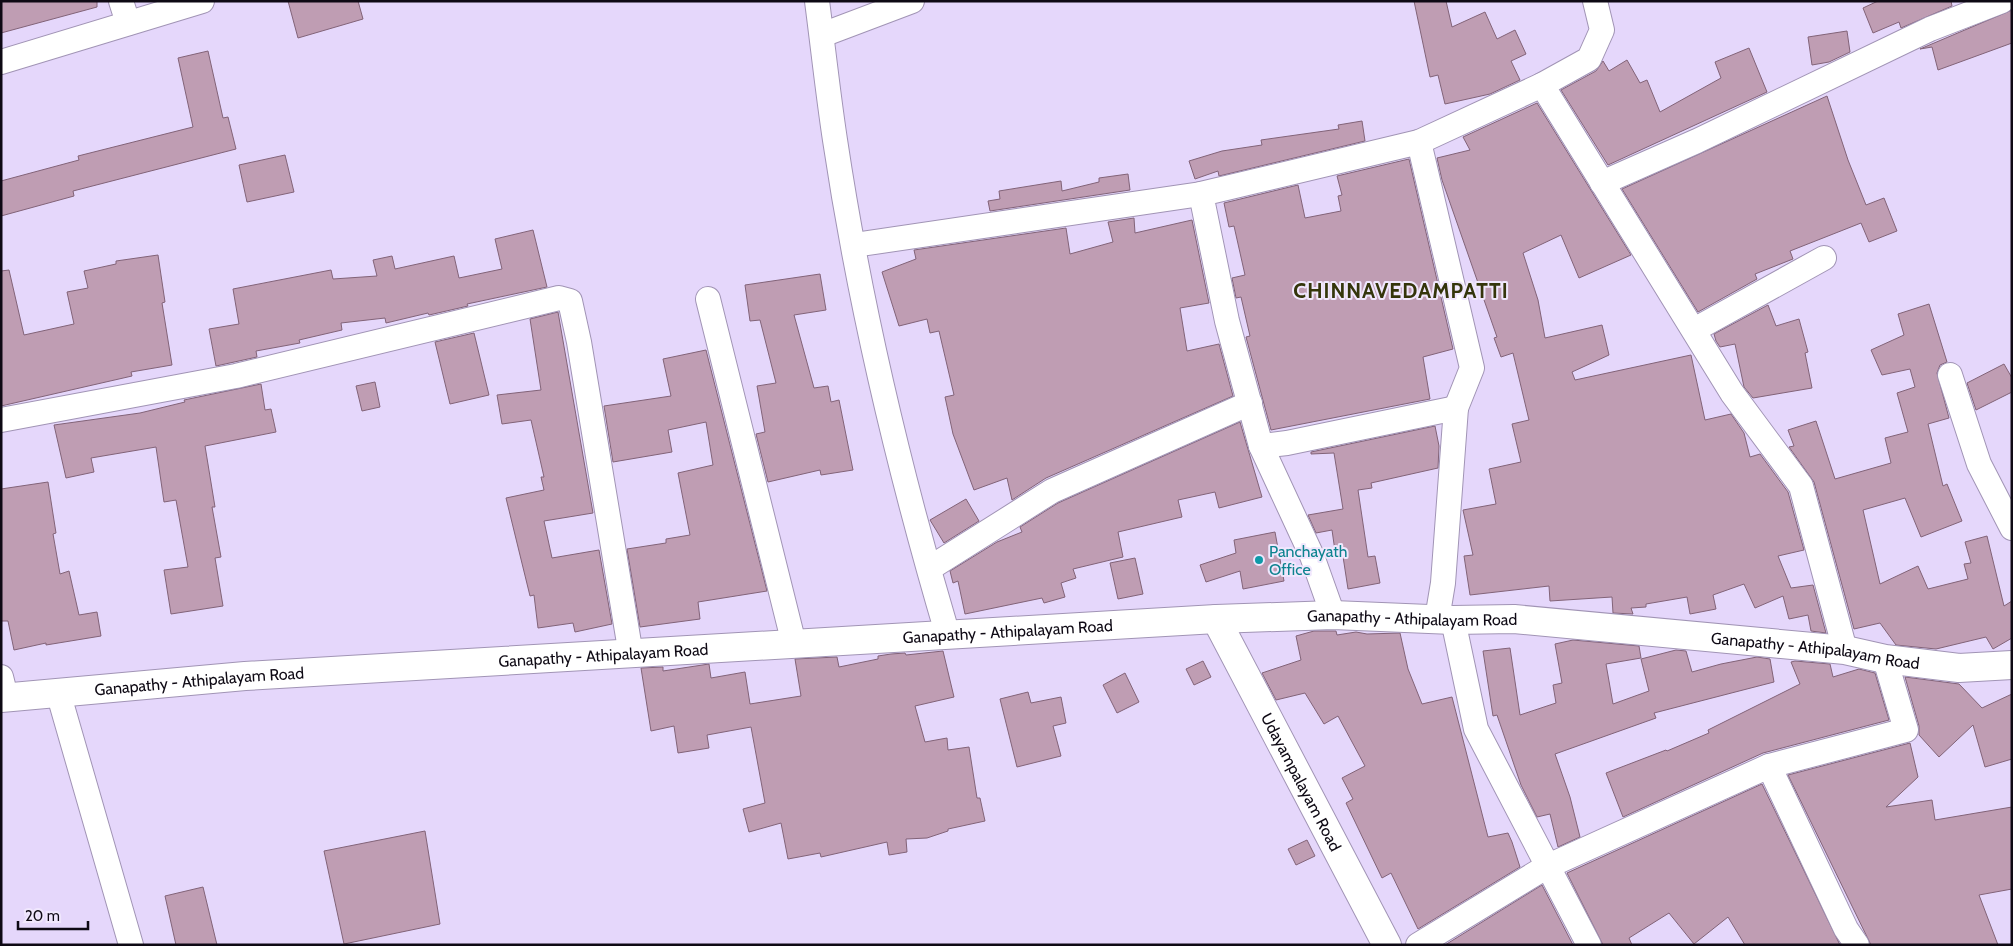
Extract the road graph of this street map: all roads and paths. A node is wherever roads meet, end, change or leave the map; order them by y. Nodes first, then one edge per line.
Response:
1 (202, 1) edge
2 (817, 1) edge
3 (912, 1) edge
4 (1595, 1) edge
5 (2002, 1) edge
6 (1972, 6) edge
7 (125, 12) edge
8 (822, 35) junction
9 (1, 62) edge
10 (1542, 85) junction
11 (1419, 142) junction
12 (1602, 182) junction
13 (1201, 194) junction
14 (854, 245) junction
15 (1824, 258) dead end
16 (708, 298) dead end
17 (1694, 330) junction
18 (1950, 375) dead end
19 (1250, 403) junction
20 (1456, 408) junction
21 (1, 420) edge
22 (1261, 446) junction
23 (2012, 528) edge
24 (930, 568) junction
25 (1333, 615) junction
26 (1216, 619) junction
27 (1445, 620) junction
28 (948, 636) junction
29 (794, 644) junction
30 (1845, 650) junction
31 (631, 655) junction
32 (1885, 659) junction
33 (2012, 665) edge
34 (3, 691) edge
35 (58, 692) junction
36 (1769, 766) junction
37 (1546, 867) junction
38 (131, 945) edge
39 (1387, 945) edge
40 (1418, 945) edge
41 (1589, 945) edge
42 (1857, 945) edge

1 - 7 street
2 - 8 street
3 - 8 street
4 - 10 street
5 - 6 street
6 - 12 street
7 - 9 street
8 - 14 street
10 - 11 street
10 - 12 street
11 - 13 street
11 - 20 street
12 - 17 street
13 - 14 street
13 - 19 street
14 - 24 street
15 - 17 street
16 - 29 street
17 - 30 street
18 - 23 street
19 - 22 street
19 - 24 street
20 - 22 street
20 - 27 street
21 - 31 street
22 - 25 street
24 - 28 street
25 - 26 main road, Ganapathy - Athipalayam Road
25 - 27 main road, Ganapathy - Athipalayam Road
26 - 28 main road, Ganapathy - Athipalayam Road
26 - 39 main road, Udayampalayam Road
27 - 30 main road, Ganapathy - Athipalayam Road
27 - 37 street
28 - 29 main road, Ganapathy - Athipalayam Road
29 - 31 main road, Ganapathy - Athipalayam Road
30 - 32 main road, Ganapathy - Athipalayam Road
31 - 35 main road, Ganapathy - Athipalayam Road
32 - 33 main road, Ganapathy - Athipalayam Road
32 - 36 street
34 - 35 main road, Ganapathy - Athipalayam Road
35 - 38 street
36 - 37 street
36 - 42 street
37 - 40 street
37 - 41 street

